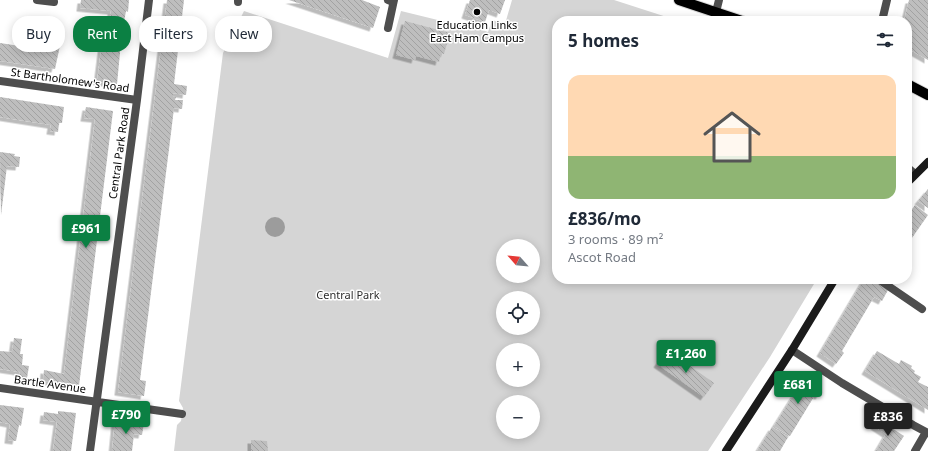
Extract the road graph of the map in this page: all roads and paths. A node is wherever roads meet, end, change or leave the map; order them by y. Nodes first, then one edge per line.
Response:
1 (37, 0) edge
2 (149, 0) edge
3 (679, 0) edge
4 (719, 0) edge
5 (887, 0) edge
6 (392, 1) edge
7 (54, 2) dead end
8 (716, 12) junction
9 (728, 16) edge
10 (883, 16) edge
11 (388, 28) dead end
12 (0, 81) edge
13 (912, 87) edge
14 (928, 95) edge
15 (137, 100) junction
16 (928, 162) edge
17 (912, 171) edge
18 (915, 174) junction
19 (912, 177) edge
20 (831, 284) edge
21 (885, 284) edge
22 (922, 309) dead end
23 (792, 350) junction
24 (0, 388) edge
25 (96, 402) junction
26 (182, 414) dead end
27 (927, 433) edge
28 (90, 451) edge
29 (726, 451) edge
30 (915, 451) edge

1 - 7 street
2 - 15 street, Central Park Road
3 - 8 main road
4 - 8 street
5 - 10 street
6 - 11 street
8 - 9 main road
12 - 15 street, St Bartholomew's Road
13 - 14 main road
15 - 25 street, Central Park Road
16 - 18 main road
17 - 18 street
18 - 19 main road
20 - 23 main road
21 - 22 street
23 - 27 street
23 - 29 main road
24 - 25 street, Bartle Avenue
25 - 26 street, Bartle Avenue
25 - 28 street, Central Park Road
27 - 30 street

